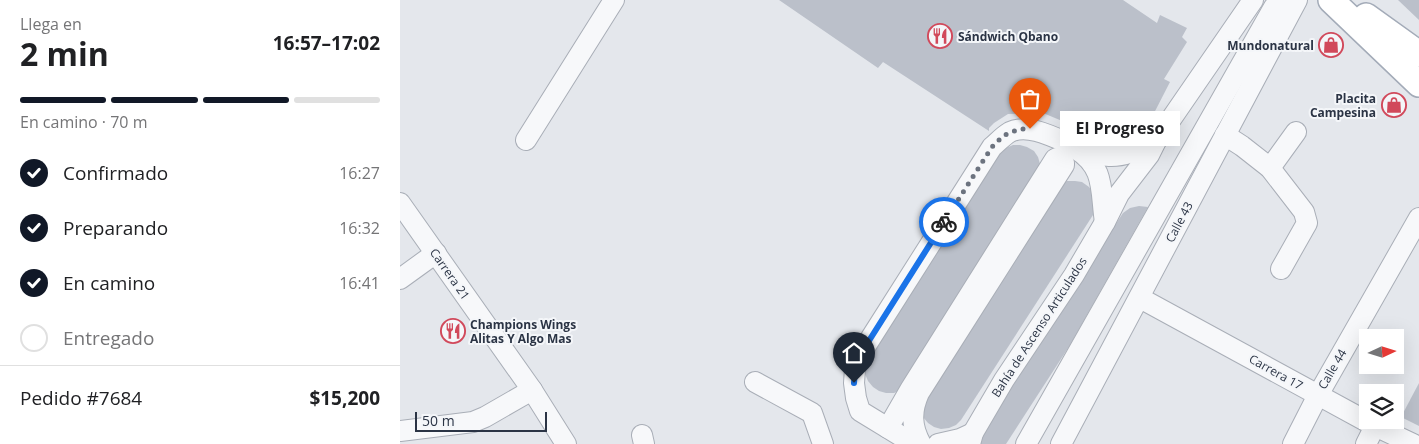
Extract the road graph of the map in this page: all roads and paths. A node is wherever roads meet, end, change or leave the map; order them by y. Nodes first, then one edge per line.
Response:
1 (614, 0) edge
2 (1253, 0) edge
3 (1282, 0) edge
4 (1297, 0) edge
5 (1331, 0) edge
6 (1343, 0) edge
7 (1371, 0) edge
8 (1419, 47) edge
9 (1419, 54) edge
10 (1419, 84) edge
11 (1296, 132) dead end
12 (1225, 135) junction
13 (526, 140) dead end
14 (1156, 141) junction
15 (1070, 145) junction
16 (1270, 168) junction
17 (400, 203) edge
18 (1419, 218) edge
19 (1105, 222) junction
20 (436, 254) junction
21 (1281, 269) dead end
22 (400, 279) edge
23 (1140, 298) junction
24 (755, 382) dead end
25 (532, 390) junction
26 (919, 393) junction
27 (1318, 395) junction
28 (1359, 417) edge
29 (888, 428) junction
30 (1374, 429) edge
31 (1381, 429) edge
32 (400, 431) edge
33 (971, 438) edge
34 (922, 443) edge
35 (566, 444) edge
36 (823, 444) edge
37 (1026, 444) edge
38 (1061, 444) edge
39 (1293, 444) edge
40 (1366, 444) edge
41 (1413, 444) edge

1 - 13 street
2 - 14 street, Bahía de Ascenso Articulados
3 - 37 street
4 - 12 street, Calle 43
5 - 10 main road
6 - 9 main road
7 - 8 main road
11 - 16 street
12 - 16 street
12 - 23 street, Calle 43
14 - 15 street
14 - 19 street, Bahía de Ascenso Articulados
15 - 19 street
15 - 29 street
16 - 21 street
17 - 20 street, Carrera 21
18 - 27 street, Calle 44
19 - 33 street, Bahía de Ascenso Articulados
20 - 22 street
20 - 25 street, Carrera 21
23 - 27 street, Carrera 17
23 - 38 street, Calle 43
24 - 36 street
25 - 32 street
25 - 35 street, Carrera 21
26 - 29 street
26 - 29 street
26 - 34 street
27 - 28 street, Carrera 17
27 - 39 street, Calle 44
29 - 34 street
30 - 40 street
31 - 41 street, Carrera 17
33 - 34 street

